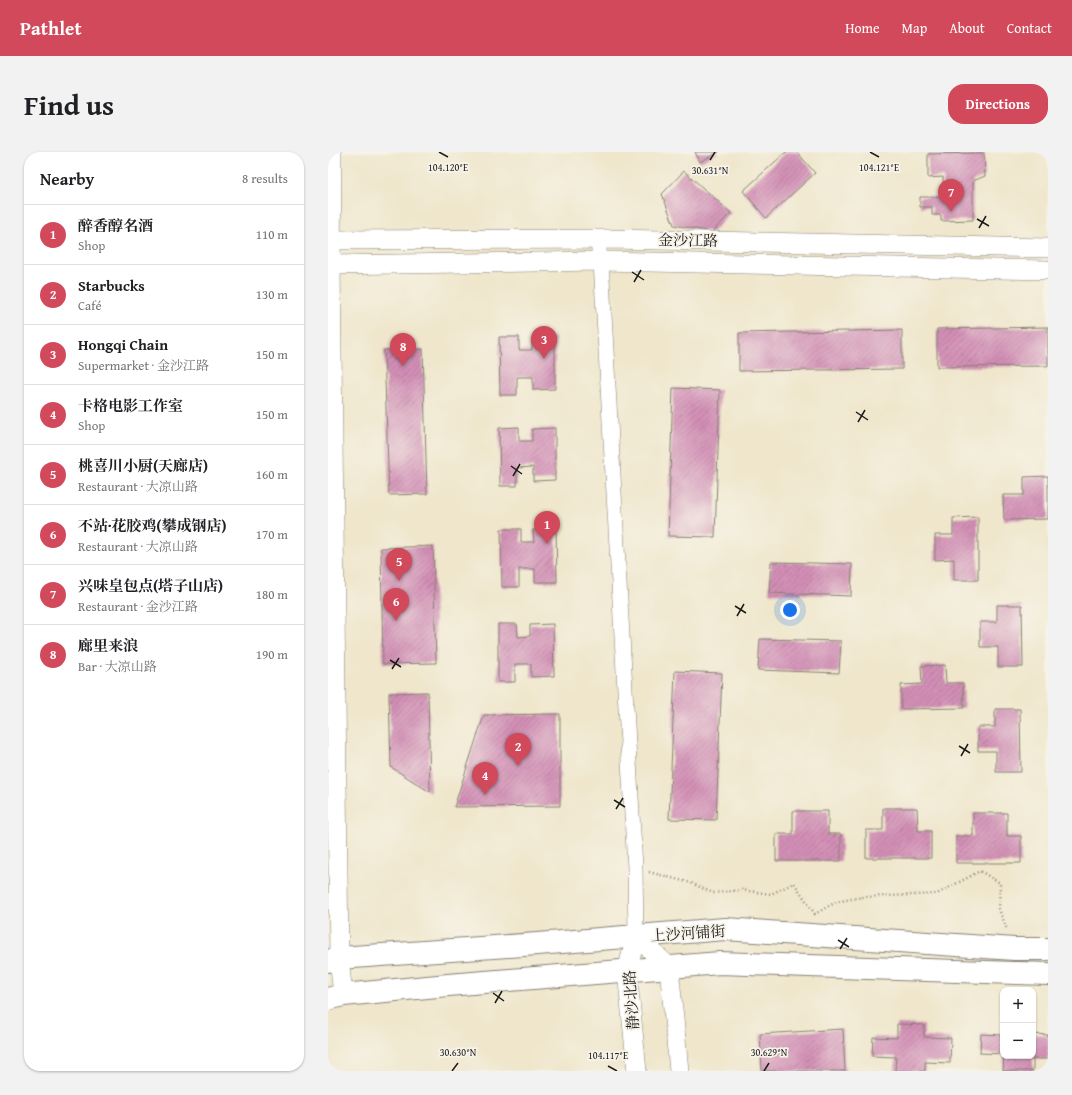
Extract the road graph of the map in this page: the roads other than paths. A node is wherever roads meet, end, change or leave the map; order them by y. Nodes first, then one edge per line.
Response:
1 (332, 152) edge
2 (597, 239) junction
3 (330, 240) edge
4 (1048, 248) edge
5 (601, 261) junction
6 (329, 265) edge
7 (1048, 270) edge
8 (636, 936) junction
9 (1048, 949) edge
10 (333, 960) edge
11 (669, 967) junction
12 (627, 972) junction
13 (1048, 974) edge
14 (336, 997) edge
15 (637, 1071) edge
16 (679, 1071) edge

1 - 3 street
2 - 3 street, 金沙江路
2 - 4 street, 金沙江路
2 - 5 street
3 - 6 street
5 - 6 street
5 - 7 street
5 - 8 street
6 - 10 street
8 - 9 main road, 上沙河铺街
8 - 10 main road, 上沙河铺街
8 - 11 street
8 - 12 street, 静沙北路
10 - 14 street
11 - 12 main road
11 - 13 main road
11 - 16 street
12 - 14 main road
12 - 15 street, 静沙北路

